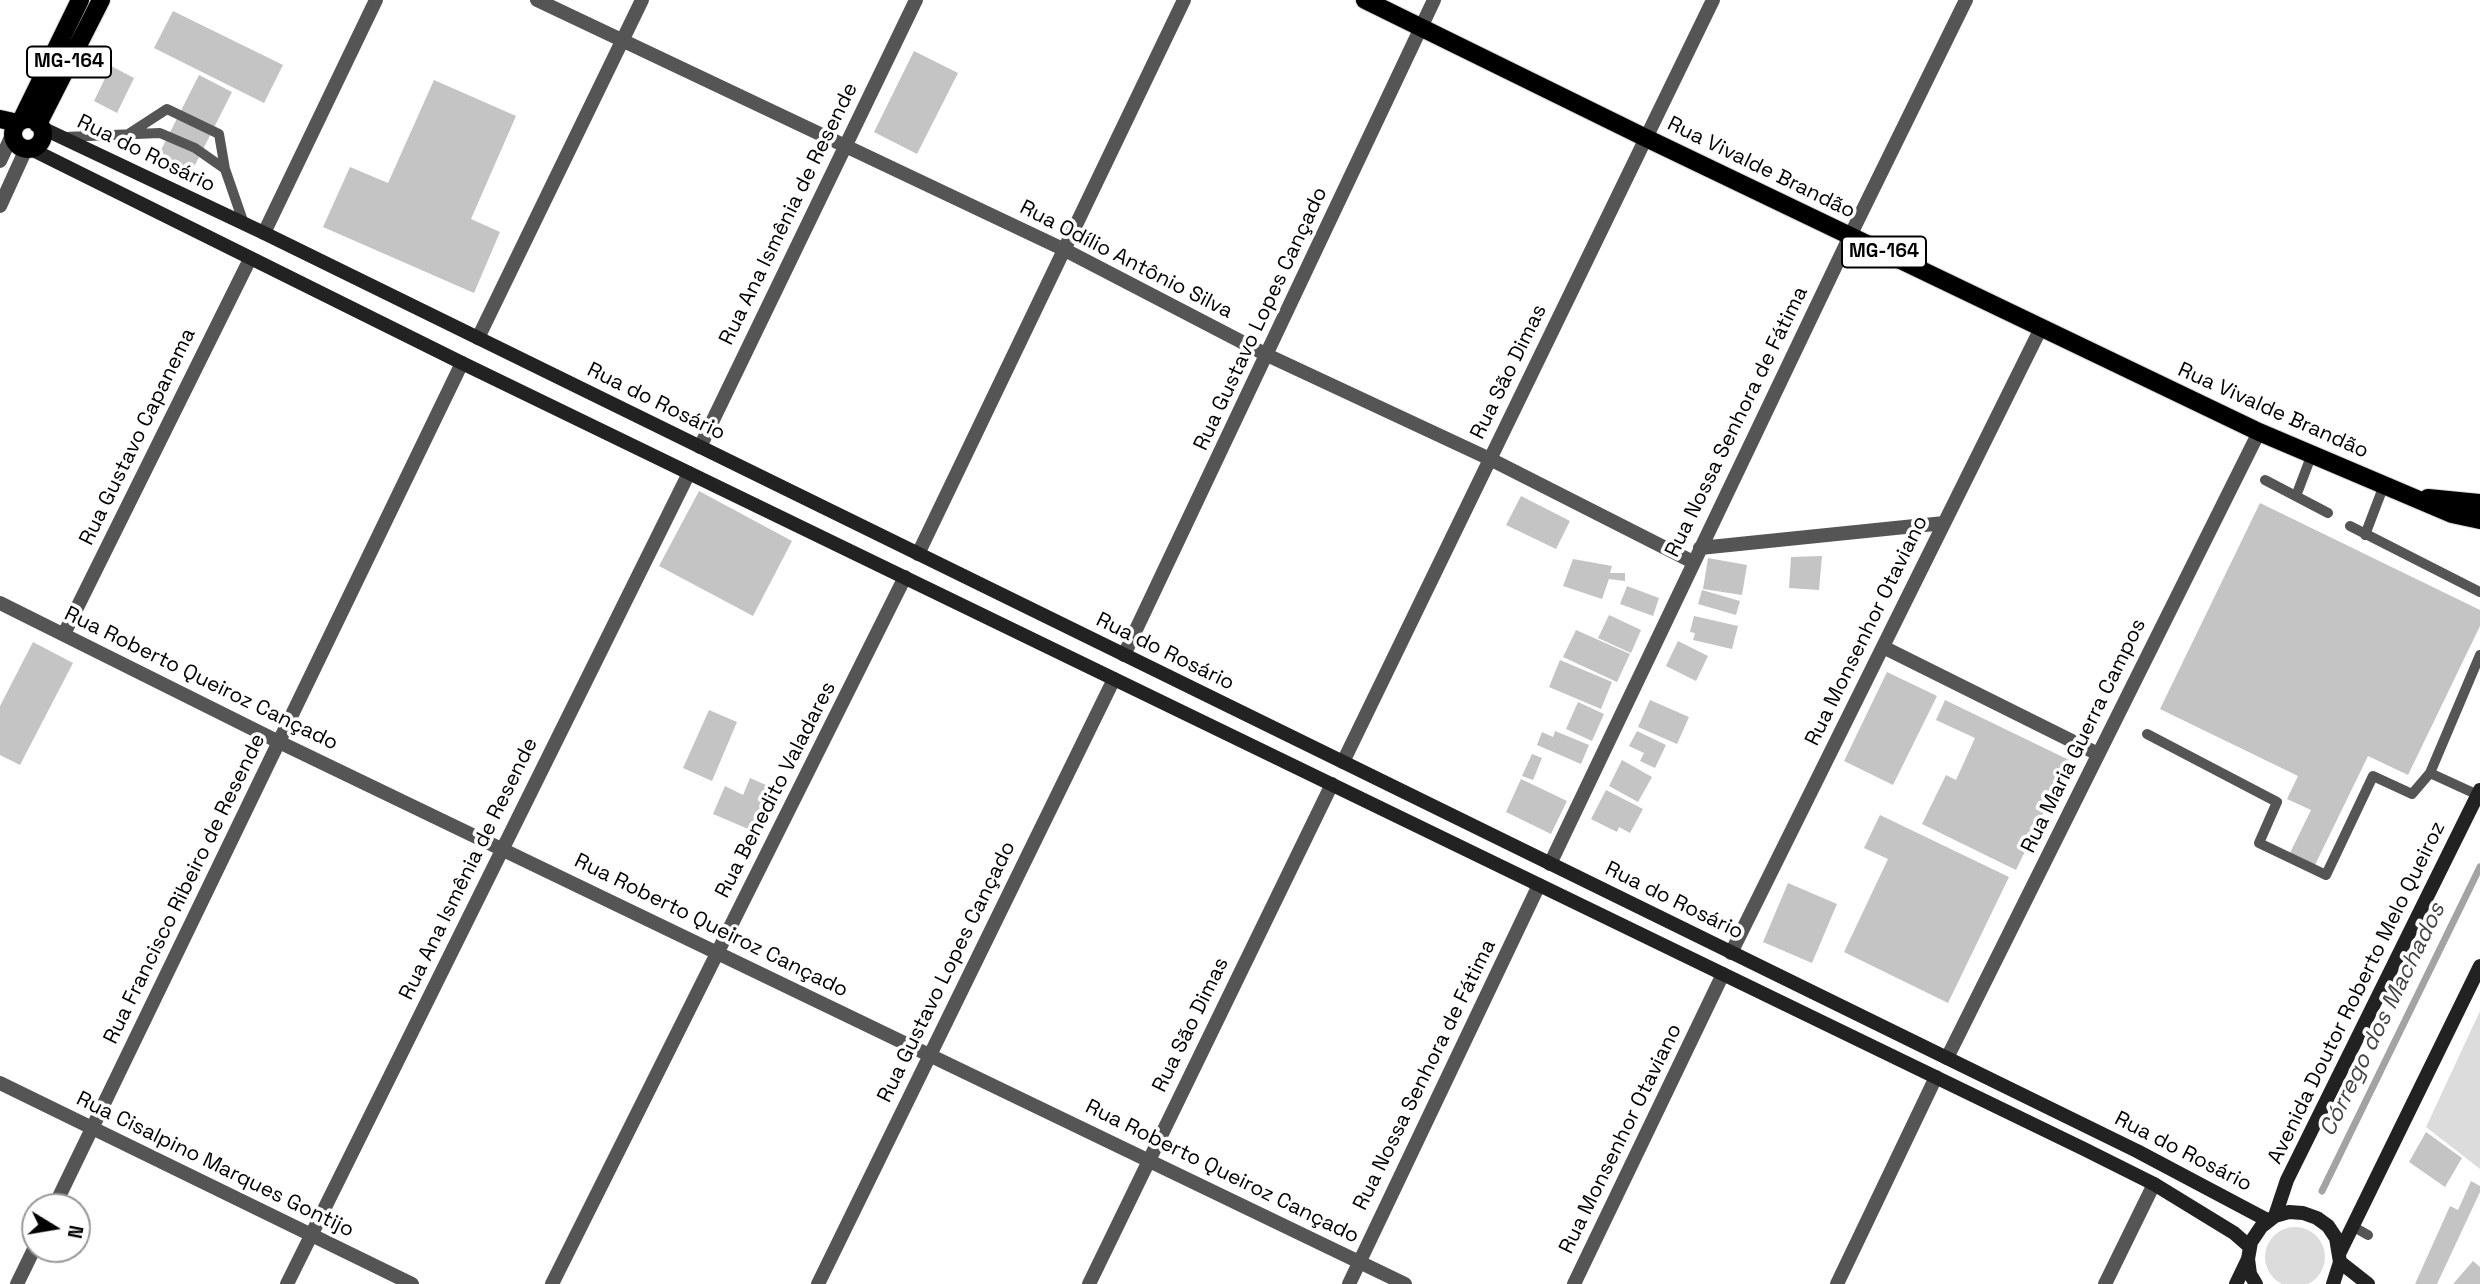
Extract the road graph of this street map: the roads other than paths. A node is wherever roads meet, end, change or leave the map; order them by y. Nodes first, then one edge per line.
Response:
1 (80, 0) edge
2 (101, 0) edge
3 (376, 0) edge
4 (537, 0) edge
5 (642, 0) edge
6 (915, 0) edge
7 (1184, 0) edge
8 (1365, 0) edge
9 (1434, 0) edge
10 (1713, 0) edge
11 (1966, 0) edge
12 (1421, 28) junction
13 (622, 41) junction
14 (0, 118) edge
15 (20, 126) edge
16 (128, 135) junction
17 (62, 137) junction
18 (1646, 138) junction
19 (845, 146) junction
20 (29, 149) junction
21 (0, 161) edge
22 (225, 169) junction
23 (0, 206) edge
24 (244, 224) junction
25 (264, 233) junction
26 (1850, 236) junction
27 (1065, 250) junction
28 (250, 259) junction
29 (2041, 328) junction
30 (478, 338) junction
31 (1267, 355) junction
32 (462, 363) junction
33 (2259, 432) junction
34 (700, 447) junction
35 (2312, 454) junction
36 (1490, 459) junction
37 (689, 473) junction
38 (2265, 480) dead end
39 (2384, 485) junction
40 (2296, 496) junction
41 (2328, 513) dead end
42 (2479, 516) edge
43 (1944, 523) junction
44 (2350, 526) dead end
45 (2365, 535) junction
46 (1700, 548) junction
47 (918, 554) junction
48 (1693, 562) junction
49 (905, 578) junction
50 (2480, 592) edge
51 (0, 603) edge
52 (64, 634) junction
53 (1883, 647) junction
54 (2480, 654) edge
55 (1124, 655) junction
56 (1114, 679) junction
57 (2147, 734) dead end
58 (279, 742) junction
59 (2098, 754) junction
60 (1343, 762) junction
61 (2430, 773) junction
62 (1332, 784) junction
63 (2479, 792) edge
64 (503, 849) junction
65 (1550, 864) junction
66 (1539, 885) junction
67 (718, 952) junction
68 (1731, 953) junction
69 (2480, 966) edge
70 (1723, 974) junction
71 (930, 1056) junction
72 (1947, 1058) junction
73 (1937, 1077) junction
74 (0, 1083) edge
75 (93, 1128) junction
76 (1149, 1160) junction
77 (2154, 1184) junction
78 (61, 1193) edge
79 (2272, 1218) junction
80 (2352, 1226) junction
81 (311, 1235) junction
82 (2368, 1235) dead end
83 (2249, 1253) junction
84 (2340, 1257) junction
85 (1359, 1262) junction
86 (27, 1263) edge
87 (17, 1284) edge
88 (287, 1284) edge
89 (412, 1284) edge
90 (552, 1284) edge
91 (818, 1284) edge
92 (1089, 1284) edge
93 (1349, 1284) edge
94 (1405, 1284) edge
95 (1574, 1284) edge
96 (1837, 1284) edge
97 (2105, 1284) edge
98 (2236, 1284) edge
99 (2256, 1284) edge
100 (2333, 1284) edge
101 (2368, 1284) edge

1 - 15 main road, MG-164
2 - 15 main road, MG-164
3 - 25 street
4 - 13 street, Rua Odílio Antônio Silva
5 - 13 street
6 - 19 street, Rua Ana Ismênia de Resende
7 - 27 street
8 - 12 main road, Rua Vivalde Brandão / MG-164
9 - 12 street, Rua Gustavo Lopes Cançado
10 - 18 street, Rua São Dimas
11 - 26 street, Rua Nossa Senhora de Fátima
12 - 18 main road, Rua Vivalde Brandão / MG-164
12 - 31 street, Rua Gustavo Lopes Cançado
13 - 19 street, Rua Odílio Antônio Silva
13 - 30 street
14 - 15 main road
15 - 17 main road, Rua do Rosário
15 - 20 main road
15 - 20 main road
15 - 21 street
16 - 17 lane
16 - 22 lane
16 - 22 lane
17 - 24 main road, Rua do Rosário
18 - 26 main road, Rua Vivalde Brandão / MG-164
18 - 36 street, Rua São Dimas
19 - 27 street, Rua Odílio Antônio Silva
19 - 34 street, Rua Ana Ismênia de Resende
20 - 23 street
20 - 28 main road, Rua do Rosário
22 - 24 lane
24 - 25 main road, Rua do Rosário
25 - 30 main road, Rua do Rosário
26 - 29 main road, Rua Vivalde Brandão / MG-164
26 - 46 street, Rua Nossa Senhora de Fátima
27 - 31 street, Rua Odílio Antônio Silva
27 - 47 street
28 - 32 main road, Rua do Rosário
28 - 52 street, Rua Gustavo Capanema
29 - 33 main road, Rua Vivalde Brandão / MG-164
29 - 43 street, Rua Monsenhor Otaviano
30 - 34 main road, Rua do Rosário
31 - 36 street, Rua Odílio Antônio Silva
31 - 55 street, Rua Gustavo Lopes Cançado
32 - 37 main road, Rua do Rosário
32 - 58 street, Rua Francisco Ribeiro de Resende
33 - 35 main road, Rua Vivalde Brandão / MG-164
33 - 59 street, Rua Maria Guerra Campos
34 - 47 main road, Rua do Rosário
35 - 39 main road, Rua Vivalde Brandão / MG-164
35 - 40 lane
36 - 48 street, Rua Odílio Antônio Silva
36 - 60 street, Rua São Dimas
37 - 49 main road, Rua do Rosário
37 - 64 street, Rua Ana Ismênia de Resende
38 - 40 lane
39 - 42 main road, Rua Vivalde Brandão / MG-164
39 - 45 lane
40 - 41 lane
43 - 46 street
43 - 53 street, Rua Monsenhor Otaviano
44 - 45 lane
45 - 50 lane
46 - 48 street, Rua Nossa Senhora de Fátima
47 - 55 main road, Rua do Rosário
48 - 65 street, Rua Nossa Senhora de Fátima
49 - 56 main road, Rua do Rosário
49 - 67 street, Rua Benedito Valadares
51 - 52 street, Rua Roberto Queiroz Cançado
52 - 58 street, Rua Roberto Queiroz Cançado
53 - 59 street
53 - 68 street, Rua Monsenhor Otaviano
54 - 61 lane
55 - 60 main road, Rua do Rosário
56 - 62 main road, Rua do Rosário
56 - 71 street, Rua Gustavo Lopes Cançado
57 - 61 lane
58 - 64 street, Rua Roberto Queiroz Cançado
58 - 75 street, Rua Francisco Ribeiro de Resende
59 - 72 street, Rua Maria Guerra Campos
60 - 65 main road, Rua do Rosário
61 - 63 lane
62 - 66 main road, Rua do Rosário
62 - 76 street, Rua São Dimas
63 - 79 main road, Avenida Doutor Roberto Melo Queiroz
64 - 67 street, Rua Roberto Queiroz Cançado
64 - 81 street, Rua Ana Ismênia de Resende
65 - 68 main road, Rua do Rosário
66 - 70 main road, Rua do Rosário
66 - 85 street, Rua Nossa Senhora de Fátima
67 - 71 street, Rua Roberto Queiroz Cançado
67 - 90 street, Rua Benedito Valadares
68 - 72 main road, Rua do Rosário
69 - 80 main road
70 - 73 main road, Rua do Rosário
70 - 95 street, Rua Monsenhor Otaviano
71 - 76 street, Rua Roberto Queiroz Cançado
71 - 91 street, Rua Gustavo Lopes Cançado
72 - 79 main road, Rua do Rosário
73 - 77 main road, Rua do Rosário
73 - 96 street
74 - 75 street, Rua Cisalpino Marques Gontijo
75 - 78 street, Rua Francisco Ribeiro de Resende
75 - 81 street, Rua Cisalpino Marques Gontijo
76 - 85 street, Rua Roberto Queiroz Cançado
76 - 92 street, Rua São Dimas
77 - 83 main road, Rua do Rosário
77 - 97 street
79 - 83 main road, Avenida Doutor Roberto Melo Queiroz
79 - 84 main road
80 - 82 lane
80 - 84 main road
81 - 88 street, Rua Ana Ismênia de Resende
81 - 89 street, Rua Cisalpino Marques Gontijo
83 - 98 main road
83 - 99 main road
84 - 100 main road
84 - 101 main road
85 - 93 street, Rua Nossa Senhora de Fátima
85 - 94 street, Rua Roberto Queiroz Cançado
86 - 87 street

